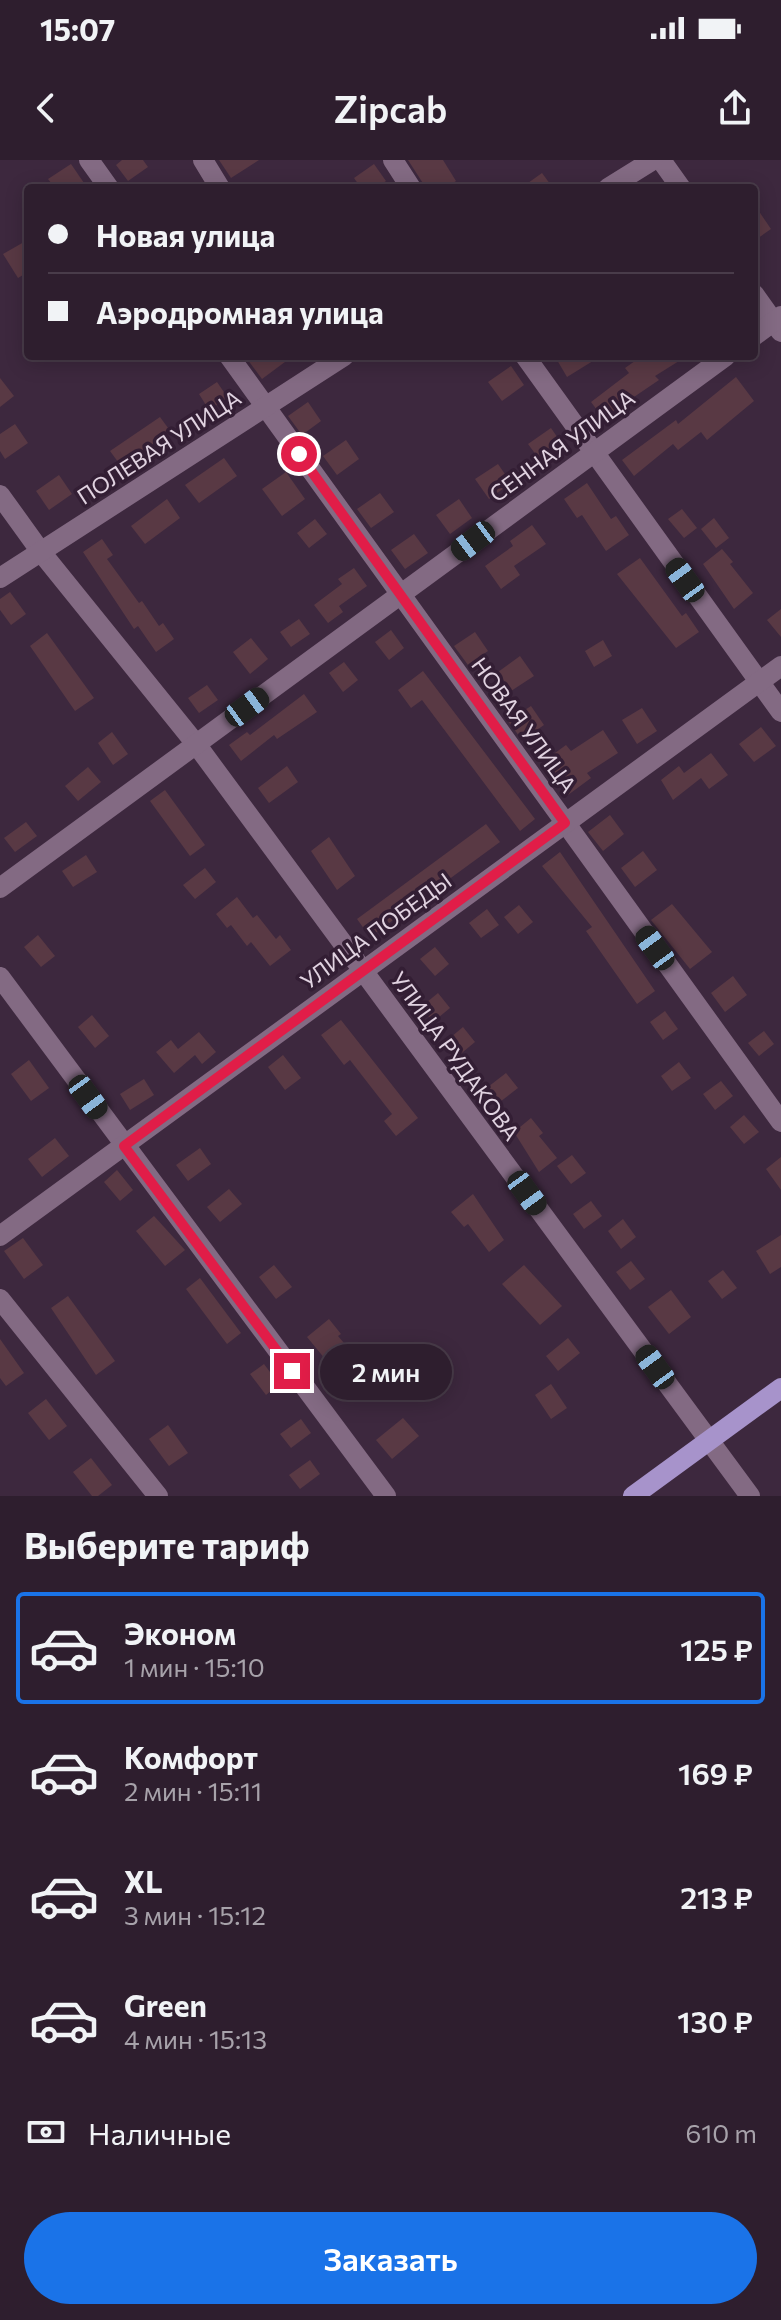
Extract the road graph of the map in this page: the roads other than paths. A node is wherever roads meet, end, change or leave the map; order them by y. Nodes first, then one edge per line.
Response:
1 (89, 160) edge
2 (203, 160) edge
3 (393, 160) edge
4 (653, 160) edge
5 (661, 160) edge
6 (106, 184) edge
7 (218, 184) edge
8 (408, 184) edge
9 (614, 184) edge
10 (678, 184) edge
11 (758, 299) edge
12 (778, 323) edge
13 (758, 334) edge
14 (232, 360) edge
15 (338, 360) edge
16 (528, 360) edge
17 (720, 360) edge
18 (265, 406) junction
19 (594, 452) junction
20 (0, 495) edge
21 (41, 552) junction
22 (0, 578) edge
23 (401, 595) junction
24 (781, 666) edge
25 (759, 682) junction
26 (781, 712) edge
27 (196, 744) junction
28 (565, 823) junction
29 (0, 888) edge
30 (363, 971) junction
31 (0, 977) edge
32 (781, 1122) edge
33 (124, 1146) junction
34 (0, 1236) edge
35 (0, 1299) edge
36 (781, 1388) edge
37 (709, 1441) junction
38 (158, 1496) edge
39 (386, 1496) edge
40 (633, 1496) edge
41 (750, 1496) edge

1 - 6 street
2 - 7 street
3 - 8 street
4 - 9 street
5 - 10 street
11 - 12 street
12 - 13 street
14 - 18 street, НОВАЯ УЛИЦА
15 - 18 street, ПОЛЕВАЯ УЛИЦА
16 - 19 street
17 - 19 street, СЕННАЯ УЛИЦА
18 - 21 street, ПОЛЕВАЯ УЛИЦА
18 - 23 street, НОВАЯ УЛИЦА
19 - 23 street, СЕННАЯ УЛИЦА
19 - 25 street
20 - 21 street, УЛИЦА РУДАКОВА
21 - 22 street, ПОЛЕВАЯ УЛИЦА
21 - 27 street, УЛИЦА РУДАКОВА
23 - 27 street, СЕННАЯ УЛИЦА
23 - 28 street, НОВАЯ УЛИЦА
24 - 25 street, УЛИЦА ПОБЕДЫ
25 - 26 street
25 - 28 street, УЛИЦА ПОБЕДЫ
27 - 29 street, СЕННАЯ УЛИЦА
27 - 30 street, УЛИЦА РУДАКОВА
28 - 30 street, УЛИЦА ПОБЕДЫ
28 - 32 street, НОВАЯ УЛИЦА
30 - 33 street, УЛИЦА ПОБЕДЫ
30 - 37 street, УЛИЦА РУДАКОВА
31 - 33 street
33 - 34 street, УЛИЦА ПОБЕДЫ
33 - 39 street
35 - 38 street
36 - 37 main road
37 - 40 main road
37 - 41 street, УЛИЦА РУДАКОВА

